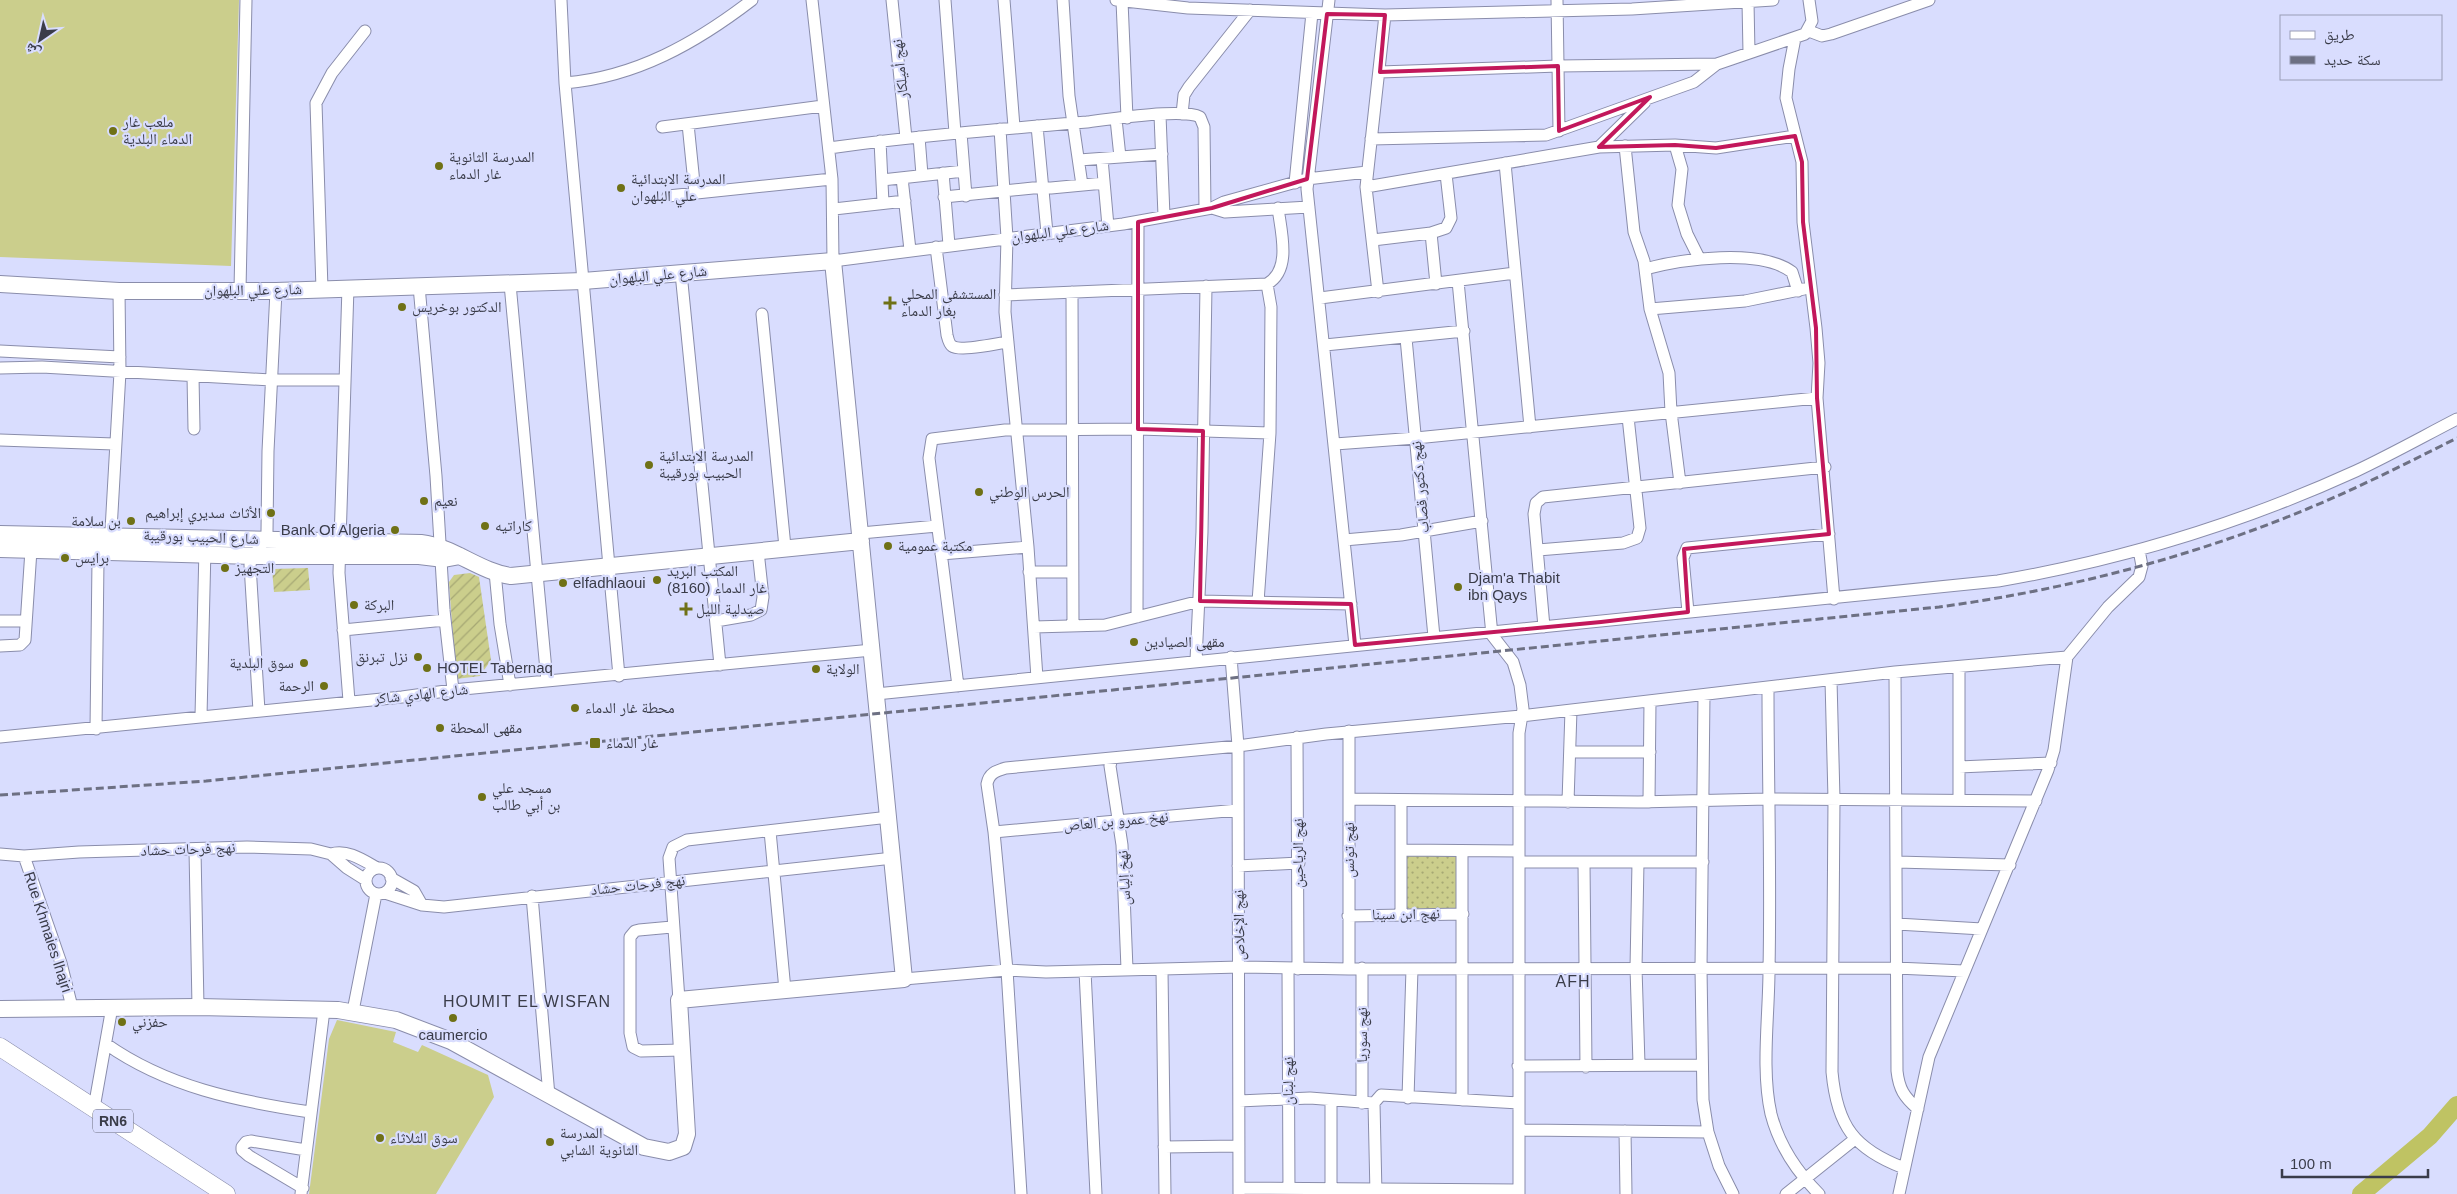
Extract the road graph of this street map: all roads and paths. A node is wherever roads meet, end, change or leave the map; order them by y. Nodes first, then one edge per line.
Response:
1 (246, 0) edge
2 (560, 0) edge
3 (752, 0) edge
4 (812, 0) edge
5 (892, 0) edge
6 (945, 0) edge
7 (1004, 0) edge
8 (1063, 0) edge
9 (1119, 0) edge
10 (1329, 0) edge
11 (1773, 0) edge
12 (1809, 0) edge
13 (1928, 0) edge
14 (1748, 2) junction
15 (1168, 3) edge
16 (1557, 5) edge
17 (1250, 10) junction
18 (1312, 13) junction
19 (1327, 14) junction
20 (1385, 14) junction
21 (365, 31) dead end
22 (1809, 31) junction
23 (1795, 38) junction
24 (1749, 53) junction
25 (1717, 64) junction
26 (1558, 66) junction
27 (1380, 72) junction
28 (565, 83) junction
29 (1650, 97) junction
30 (823, 106) junction
31 (1182, 114) junction
32 (1160, 115) junction
33 (1122, 118) junction
34 (1074, 123) junction
35 (688, 124) junction
36 (1037, 126) junction
37 (662, 127) dead end
38 (1014, 127) junction
39 (1000, 129) junction
40 (1559, 132) junction
41 (958, 133) junction
42 (1795, 136) junction
43 (919, 137) junction
44 (906, 138) junction
45 (1372, 140) junction
46 (880, 141) junction
47 (1675, 145) junction
48 (1625, 146) junction
49 (1599, 147) junction
50 (829, 148) junction
51 (1162, 154) junction
52 (1120, 157) junction
53 (1102, 159) junction
54 (1079, 160) junction
55 (1505, 163) junction
56 (964, 171) junction
57 (1367, 172) junction
58 (943, 173) junction
59 (1446, 174) junction
60 (922, 175) junction
61 (902, 178) junction
62 (832, 179) junction
63 (882, 180) junction
64 (1307, 180) junction
65 (1295, 183) junction
66 (1104, 184) junction
67 (1082, 185) junction
68 (1366, 187) junction
69 (1043, 188) junction
70 (1005, 192) junction
71 (695, 193) junction
72 (668, 196) dead end
73 (966, 196) junction
74 (944, 197) junction
75 (905, 201) junction
76 (883, 203) junction
77 (1309, 207) junction
78 (1208, 208) junction
79 (1278, 208) junction
80 (834, 209) junction
81 (1164, 216) junction
82 (1138, 222) junction
83 (1108, 226) junction
84 (1047, 233) junction
85 (1431, 233) junction
86 (1007, 238) junction
87 (1373, 240) junction
88 (949, 245) junction
89 (936, 247) junction
90 (910, 250) junction
91 (1699, 258) junction
92 (833, 261) junction
93 (1645, 269) junction
94 (681, 273) junction
95 (1515, 273) junction
96 (583, 281) junction
97 (1458, 281) junction
98 (0, 284) edge
99 (510, 284) junction
100 (1267, 284) junction
101 (1436, 284) junction
102 (419, 286) junction
103 (1206, 286) junction
104 (1811, 287) junction
105 (348, 288) junction
106 (322, 289) junction
107 (1139, 289) junction
108 (240, 290) junction
109 (119, 291) junction
110 (276, 291) junction
111 (1798, 291) junction
112 (1072, 292) junction
113 (1378, 292) junction
114 (1005, 295) junction
115 (1320, 298) junction
116 (1650, 309) junction
117 (762, 314) dead end
118 (1464, 331) junction
119 (1406, 338) junction
120 (1008, 342) junction
121 (1325, 345) junction
122 (0, 351) edge
123 (120, 357) junction
124 (0, 368) edge
125 (120, 372) junction
126 (194, 376) junction
127 (271, 380) junction
128 (345, 380) junction
129 (1817, 398) junction
130 (1671, 412) junction
131 (1628, 417) junction
132 (2457, 419) edge
133 (1530, 427) junction
134 (194, 428) dead end
135 (1138, 429) junction
136 (1018, 430) junction
137 (1074, 430) junction
138 (1204, 431) junction
139 (1270, 433) junction
140 (1474, 433) junction
141 (1416, 438) junction
142 (0, 440) edge
143 (114, 444) junction
144 (1335, 444) junction
145 (1825, 467) junction
146 (1680, 483) junction
147 (1636, 488) junction
148 (1482, 521) junction
149 (937, 526) junction
150 (1424, 530) junction
151 (0, 534) edge
152 (110, 534) junction
153 (1829, 534) junction
154 (861, 537) junction
155 (266, 539) junction
156 (1344, 540) junction
157 (205, 545) junction
158 (785, 547) junction
159 (1028, 547) junction
160 (0, 549) edge
161 (340, 549) junction
162 (31, 550) junction
163 (100, 550) junction
164 (758, 550) junction
165 (1538, 550) junction
166 (2139, 550) junction
167 (439, 552) junction
168 (941, 554) junction
169 (254, 556) junction
170 (709, 557) junction
171 (610, 566) junction
172 (496, 572) junction
173 (1029, 572) junction
174 (1072, 572) junction
175 (537, 574) junction
176 (1834, 598) junction
177 (1200, 601) junction
178 (1258, 602) junction
179 (1351, 604) junction
180 (1688, 612) junction
181 (1137, 617) junction
182 (445, 620) junction
183 (0, 621) edge
184 (26, 621) junction
185 (716, 622) junction
186 (1072, 626) junction
187 (1034, 627) junction
188 (1544, 627) junction
189 (343, 630) junction
190 (1492, 632) junction
191 (1434, 637) junction
192 (1355, 645) junction
193 (0, 646) edge
194 (872, 650) junction
195 (1231, 657) junction
196 (2067, 657) junction
197 (1196, 660) junction
198 (720, 665) junction
199 (1959, 667) junction
200 (1895, 672) junction
201 (619, 676) junction
202 (1037, 678) junction
203 (1831, 680) junction
204 (547, 681) junction
205 (510, 684) junction
206 (958, 686) junction
207 (1768, 689) junction
208 (453, 690) junction
209 (876, 694) junction
210 (1704, 695) junction
211 (349, 701) junction
212 (1650, 701) junction
213 (1571, 710) junction
214 (259, 711) junction
215 (200, 716) junction
216 (1521, 716) junction
217 (96, 728) junction
218 (1349, 731) junction
219 (0, 737) edge
220 (1298, 738) junction
221 (1238, 746) junction
222 (1570, 752) junction
223 (1650, 752) junction
224 (1112, 758) junction
225 (2050, 763) junction
226 (1959, 767) junction
227 (1349, 798) junction
228 (1768, 799) junction
229 (1834, 799) junction
230 (1897, 799) junction
231 (1958, 799) junction
232 (1400, 800) junction
233 (1519, 800) junction
234 (1702, 801) junction
235 (2036, 801) junction
236 (1568, 802) junction
237 (1649, 802) junction
238 (1238, 810) junction
239 (889, 817) junction
240 (1119, 820) junction
241 (770, 831) junction
242 (994, 832) junction
243 (195, 850) junction
244 (1401, 850) junction
245 (1462, 851) junction
246 (0, 854) edge
247 (330, 854) junction
248 (24, 856) junction
249 (1519, 857) junction
250 (893, 858) junction
251 (1638, 862) junction
252 (1703, 862) junction
253 (1897, 862) junction
254 (1298, 863) junction
255 (1584, 863) junction
256 (2010, 864) junction
257 (1238, 866) junction
258 (377, 868) junction
259 (774, 872) junction
260 (392, 878) junction
261 (366, 880) junction
262 (671, 882) junction
263 (380, 894) junction
264 (532, 896) junction
265 (422, 905) junction
266 (1401, 914) junction
267 (1463, 914) junction
268 (1348, 916) junction
269 (1897, 924) junction
270 (672, 927) junction
271 (1982, 929) junction
272 (1240, 967) junction
273 (1585, 967) junction
274 (1293, 968) junction
275 (1362, 968) junction
276 (1462, 968) junction
277 (1518, 968) junction
278 (1636, 968) junction
279 (1701, 968) junction
280 (1769, 968) junction
281 (1832, 968) junction
282 (1896, 968) junction
283 (1127, 969) junction
284 (1349, 969) junction
285 (1412, 969) junction
286 (1007, 970) junction
287 (1162, 970) junction
288 (1085, 971) junction
289 (1964, 971) junction
290 (904, 979) junction
291 (785, 990) junction
292 (679, 1000) junction
293 (72, 1007) junction
294 (198, 1007) junction
295 (112, 1008) junction
296 (0, 1009) edge
297 (324, 1010) junction
298 (353, 1011) junction
299 (106, 1044) junction
300 (0, 1047) edge
301 (682, 1050) junction
302 (1639, 1064) junction
303 (1701, 1065) junction
304 (1518, 1066) junction
305 (1586, 1067) junction
306 (549, 1096) junction
307 (1408, 1098) junction
308 (1288, 1100) junction
309 (1462, 1100) junction
310 (1239, 1101) junction
311 (1331, 1101) junction
312 (1362, 1103) junction
313 (1374, 1103) junction
314 (1519, 1103) junction
315 (94, 1108) junction
316 (1918, 1109) junction
317 (310, 1112) junction
318 (1519, 1130) junction
319 (1625, 1131) junction
320 (1708, 1132) junction
321 (1856, 1139) junction
322 (1239, 1146) junction
323 (1164, 1147) junction
324 (306, 1150) junction
325 (1904, 1168) junction
326 (1804, 1179) junction
327 (302, 1191) edge
328 (1239, 1191) edge
329 (1289, 1191) edge
330 (1331, 1191) edge
331 (1376, 1192) edge
332 (1519, 1192) edge
333 (226, 1194) edge
334 (1021, 1194) edge
335 (1096, 1194) edge
336 (1165, 1194) edge
337 (1626, 1194) edge
338 (1733, 1194) edge
339 (1786, 1194) edge
340 (1819, 1194) edge
341 (1899, 1194) edge

1 - 108 street
2 - 28 street
3 - 28 street
4 - 30 street
5 - 44 street, نهج أميلكار
6 - 41 street
7 - 38 street
8 - 34 street
9 - 15 street
9 - 33 street
10 - 19 street
11 - 14 street
12 - 22 street
13 - 22 street
14 - 16 street
14 - 24 street
15 - 17 street
16 - 20 street
16 - 26 street
17 - 18 street
17 - 31 street
18 - 19 street
18 - 65 street
19 - 20 street
19 - 64 street
20 - 27 street
21 - 106 street
22 - 23 street
23 - 24 street
23 - 42 street
24 - 25 street
25 - 26 street
25 - 29 street
26 - 27 street
26 - 40 street
27 - 45 street
28 - 96 street
29 - 40 street
29 - 49 street
30 - 35 street
30 - 50 street
31 - 32 street
31 - 78 street
32 - 33 street
32 - 51 street
33 - 34 street
33 - 52 street
34 - 36 street
34 - 54 street
35 - 37 street
35 - 71 street
36 - 38 street
36 - 69 street
38 - 39 street
39 - 41 street
39 - 70 street
40 - 45 street
41 - 43 street
41 - 56 street
42 - 47 street
42 - 104 street
43 - 44 street
43 - 60 street
44 - 46 street
45 - 57 street
46 - 50 street
46 - 63 street
47 - 48 street
47 - 91 street
48 - 49 street
48 - 93 street
49 - 55 street
50 - 62 street
51 - 52 street
51 - 81 street
52 - 53 street
53 - 54 street
53 - 66 street
54 - 67 street
55 - 59 street
55 - 95 street
56 - 58 street
56 - 73 street
57 - 64 street, شارع علي البلهوان
57 - 68 street
58 - 60 street
58 - 74 street
59 - 68 street
59 - 85 street
60 - 61 street
61 - 63 street
61 - 75 street
62 - 71 street
62 - 80 street
63 - 76 street
64 - 65 street, شارع علي البلهوان
64 - 77 street
65 - 78 street, شارع علي البلهوان
66 - 67 street
66 - 83 street
67 - 69 street
68 - 87 street
69 - 70 street
69 - 84 street
70 - 73 street
70 - 86 street
71 - 72 street
73 - 74 street
74 - 88 street
75 - 76 street
75 - 90 street
76 - 80 street
77 - 79 street
77 - 115 street
78 - 79 street
78 - 81 street, شارع علي البلهوان
79 - 100 street
80 - 92 street
81 - 82 street, شارع علي البلهوان
82 - 83 street, شارع علي البلهوان
82 - 107 street
83 - 84 street, شارع علي البلهوان
84 - 86 street, شارع علي البلهوان
85 - 87 street
85 - 101 street
86 - 88 street, شارع علي البلهوان
86 - 114 street
87 - 113 street
88 - 89 street, شارع علي البلهوان
89 - 90 street, شارع علي البلهوان
89 - 120 street
90 - 92 street, شارع علي البلهوان
91 - 93 street
91 - 111 street
92 - 94 street, شارع علي البلهوان
92 - 154 street
93 - 116 street
94 - 96 street, شارع علي البلهوان
94 - 170 street
95 - 97 street
95 - 133 street
96 - 99 street, شارع علي البلهوان
96 - 171 street
97 - 101 street
97 - 118 street
98 - 109 street, شارع علي البلهوان
99 - 102 street, شارع علي البلهوان
99 - 175 street
100 - 103 street
100 - 139 street
101 - 113 street
102 - 105 street, شارع علي البلهوان
102 - 167 street
103 - 107 street
103 - 138 street
104 - 111 street
104 - 129 street
105 - 106 street, شارع علي البلهوان
105 - 128 street
106 - 110 street, شارع علي البلهوان
107 - 112 street
107 - 135 street
108 - 109 street, شارع علي البلهوان
108 - 110 street, شارع علي البلهوان
109 - 123 street
110 - 127 street
111 - 116 street
112 - 114 street
112 - 137 street
113 - 115 street
114 - 120 street
115 - 121 street
116 - 130 street
117 - 158 street
118 - 119 street
118 - 140 street
119 - 121 street
119 - 141 street, نهج دكتور قصاب
120 - 136 street
121 - 144 street
122 - 123 street
123 - 125 street
124 - 125 street
125 - 126 street
125 - 143 street
126 - 127 street
126 - 134 street
127 - 128 street
127 - 155 street
128 - 161 street
129 - 130 street
129 - 145 street
130 - 131 street
130 - 146 street
131 - 133 street
131 - 147 street
132 - 166 street
133 - 140 street
135 - 137 street
135 - 138 street
135 - 181 street
136 - 137 street
136 - 149 street
136 - 159 street
137 - 174 street
138 - 139 street
138 - 177 street
139 - 178 street
140 - 141 street
140 - 148 street
141 - 144 street
141 - 150 street, نهج دكتور قصاب
142 - 143 street
143 - 152 street
144 - 156 street
145 - 146 street
145 - 153 street
146 - 147 street
147 - 165 street
147 - 165 street
148 - 150 street
148 - 190 street
149 - 154 street
149 - 168 street
150 - 156 street
150 - 191 street, نهج دكتور قصاب
151 - 152 street, شارع الحبيب بورقيبة
152 - 157 street, شارع الحبيب بورقيبة
152 - 163 street
153 - 176 street
153 - 180 street
154 - 158 street, شارع الحبيب بورقيبة
154 - 194 street
155 - 157 street, شارع الحبيب بورقيبة
155 - 161 street, شارع الحبيب بورقيبة
155 - 169 street
156 - 179 street
157 - 163 street, شارع الحبيب بورقيبة
157 - 169 street, شارع الحبيب بورقيبة
157 - 215 street
158 - 164 street, شارع الحبيب بورقيبة
159 - 168 street
159 - 173 street
160 - 162 street, شارع الحبيب بورقيبة
161 - 167 street, شارع الحبيب بورقيبة
161 - 169 street, شارع الحبيب بورقيبة
161 - 189 street
162 - 163 street, شارع الحبيب بورقيبة
162 - 184 street
163 - 217 street
164 - 170 street, شارع الحبيب بورقيبة
164 - 185 street
165 - 188 street
166 - 176 street
166 - 196 street
167 - 172 street, شارع الحبيب بورقيبة
167 - 182 street
168 - 206 street
169 - 214 street
170 - 171 street, شارع الحبيب بورقيبة
170 - 185 street
171 - 175 street, شارع الحبيب بورقيبة
171 - 201 street
172 - 175 street, شارع الحبيب بورقيبة
172 - 205 street
173 - 174 street
173 - 187 street
174 - 186 street
175 - 204 street
176 - 180 street
177 - 178 street
177 - 181 street
177 - 197 street
178 - 179 street
179 - 192 street
180 - 188 street
181 - 186 street
182 - 189 street
182 - 208 street
183 - 184 street
184 - 193 street
185 - 198 street
186 - 187 street
187 - 202 street
188 - 190 street
189 - 211 street
190 - 191 street
190 - 216 street
191 - 192 street
192 - 195 street
194 - 198 street, شارع الهادي شاكر
194 - 209 street
195 - 197 street
195 - 221 street, نهج الإخلاص
196 - 199 street
196 - 225 street
197 - 202 street
198 - 201 street, شارع الهادي شاكر
199 - 200 street
199 - 226 street
200 - 203 street
200 - 230 street
201 - 204 street, شارع الهادي شاكر
202 - 206 street
203 - 207 street
203 - 229 street
204 - 205 street, شارع الهادي شاكر
205 - 208 street, شارع الهادي شاكر
206 - 209 street
207 - 210 street
207 - 228 street
208 - 211 street, شارع الهادي شاكر
209 - 239 street
210 - 212 street
210 - 234 street
211 - 214 street, شارع الهادي شاكر
212 - 213 street
212 - 223 street
213 - 216 street
213 - 222 street
214 - 215 street, شارع الهادي شاكر
215 - 217 street, شارع الهادي شاكر
216 - 218 street
216 - 233 street
217 - 219 street, شارع الهادي شاكر
218 - 220 street
218 - 227 street, نهج تونس
220 - 221 street
220 - 254 street, نهج الرياحين
221 - 224 street
221 - 238 street, نهج الإخلاص
222 - 223 street
222 - 236 street
223 - 237 street
224 - 240 street, نهخ إلياس
224 - 242 street
225 - 226 street
225 - 235 street
226 - 231 street
227 - 232 street
227 - 268 street, نهج تونس
228 - 229 street
228 - 234 street
228 - 280 street
229 - 230 street
229 - 281 street
230 - 231 street
230 - 253 street
231 - 235 street
232 - 233 street
232 - 244 street
233 - 236 street
233 - 249 street
234 - 237 street
234 - 252 street
235 - 256 street
236 - 237 street
238 - 240 street, نهخ عمرو بن العاص
238 - 257 street, نهج الإخلاص
239 - 241 street
239 - 250 street
240 - 242 street, نهخ عمرو بن العاص
240 - 283 street, نهخ إلياس
241 - 259 street
241 - 262 street
242 - 286 street
243 - 247 street, نهج فرحات حشاد
243 - 248 street, نهج فرحات حشاد
243 - 294 street
244 - 245 street
244 - 266 street
245 - 249 street
245 - 267 street
246 - 248 street, نهج فرحات حشاد
247 - 258 street
247 - 261 street, نهج فرحات حشاد
248 - 293 street, Rue Khmaies lhajri
249 - 255 street
249 - 277 street
250 - 259 street, نهج فرحات حشاد
250 - 290 street
251 - 252 street
251 - 255 street
251 - 278 street
252 - 279 street
253 - 256 street
253 - 269 street
254 - 257 street
254 - 274 street, نهج الرياحين
255 - 273 street
256 - 271 street
257 - 272 street, نهج الإخلاص
258 - 260 street
258 - 261 street
259 - 262 street, نهج فرحات حشاد
259 - 291 street
260 - 263 street
260 - 265 street
261 - 263 street
262 - 264 street, نهج فرحات حشاد
262 - 270 street
263 - 265 street, نهج فرحات حشاد
263 - 298 street
264 - 265 street, نهج فرحات حشاد
264 - 306 street
266 - 267 street, نهج ابن سينا
266 - 268 street, نهج ابن سينا
267 - 276 street
268 - 284 street, نهج تونس
269 - 271 street
269 - 282 street
270 - 292 street
270 - 301 street
271 - 289 street
272 - 274 street
272 - 287 street
272 - 310 street, نهج الإخلاص
273 - 277 street
273 - 278 street
273 - 305 street
274 - 284 street
274 - 308 street, نهج لبنان
275 - 284 street
275 - 285 street
275 - 312 street, نهج سوريا
276 - 277 street
276 - 285 street
276 - 309 street
277 - 304 street
278 - 279 street
278 - 302 street
279 - 280 street
279 - 303 street
280 - 281 street
280 - 326 street
281 - 282 street
281 - 321 street
282 - 289 street
282 - 316 street
283 - 287 street
283 - 288 street
285 - 307 street
286 - 288 street
286 - 290 street
286 - 334 street
287 - 323 street
288 - 335 street
289 - 316 street
290 - 291 street
291 - 292 street
292 - 301 street
293 - 295 street
293 - 296 street
294 - 295 street
294 - 297 street
295 - 299 street
297 - 298 street
297 - 317 street
298 - 306 street
299 - 315 street
299 - 317 street
300 - 315 main road, RN6
301 - 306 street
302 - 303 street
302 - 305 street
303 - 320 street
304 - 305 street
304 - 314 street
307 - 309 street
307 - 313 street
308 - 310 street
308 - 311 street
308 - 329 street, نهج لبنان
309 - 314 street
310 - 322 street, نهج الإخلاص
311 - 312 street
311 - 330 street
312 - 313 street
313 - 331 street
314 - 318 street
315 - 333 main road, RN6
316 - 325 street
317 - 324 street
318 - 319 street
318 - 332 street
319 - 320 street
319 - 337 street
320 - 338 street
321 - 325 street
321 - 326 street
322 - 323 street
322 - 328 street, نهج الإخلاص
323 - 336 street
324 - 327 street
324 - 327 street
325 - 341 street
326 - 339 street
326 - 340 street
328 - 329 street
329 - 330 street
330 - 331 street
331 - 332 street

